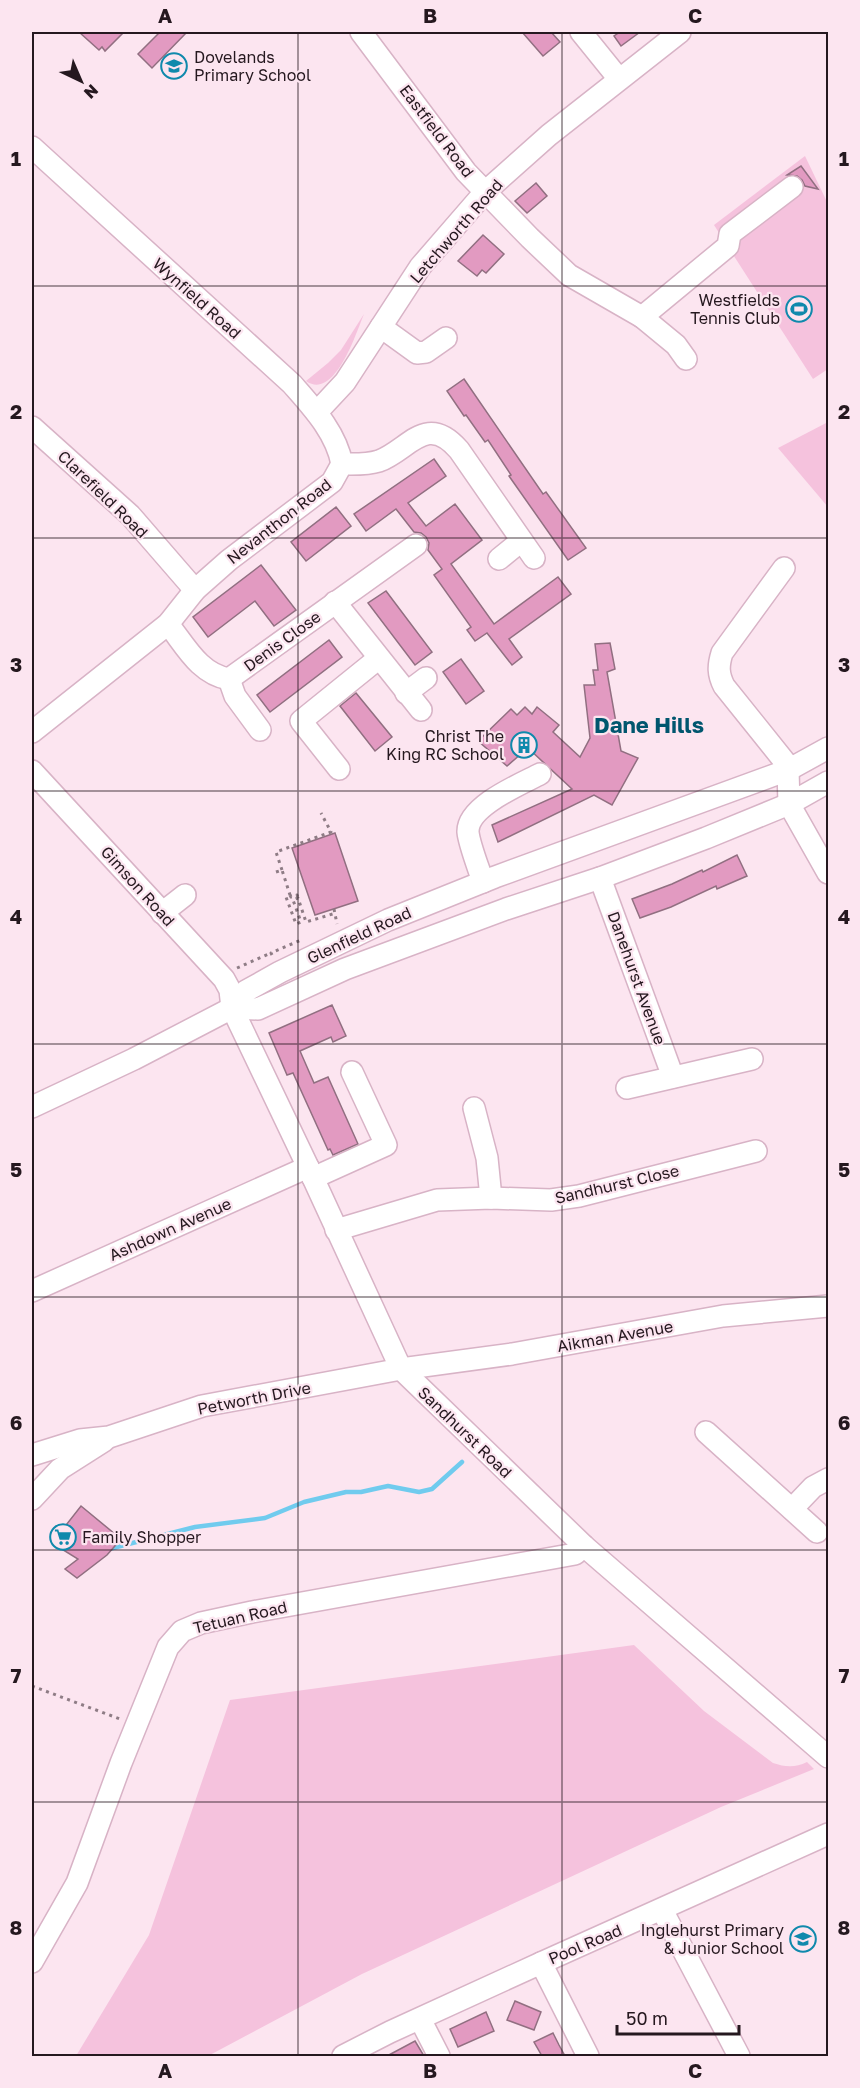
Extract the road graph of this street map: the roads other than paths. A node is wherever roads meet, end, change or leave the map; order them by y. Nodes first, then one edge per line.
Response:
1 (361, 32) edge
2 (581, 32) edge
3 (680, 32) edge
4 (619, 79) junction
5 (32, 147) edge
6 (792, 187) dead end
7 (485, 192) junction
8 (642, 317) junction
9 (381, 327) junction
10 (446, 338) dead end
11 (686, 359) dead end
12 (317, 412) junction
13 (32, 427) edge
14 (342, 464) junction
15 (521, 541) junction
16 (416, 544) dead end
17 (534, 558) dead end
18 (499, 559) dead end
19 (784, 568) dead end
20 (195, 590) junction
21 (335, 602) junction
22 (168, 624) junction
23 (379, 658) junction
24 (426, 678) dead end
25 (228, 679) junction
26 (406, 693) junction
27 (421, 710) dead end
28 (259, 720) dead end
29 (32, 732) edge
30 (828, 748) edge
31 (339, 769) dead end
32 (788, 770) junction
33 (32, 771) edge
34 (540, 774) dead end
35 (828, 782) edge
36 (789, 804) junction
37 (694, 806) junction
38 (706, 838) junction
39 (828, 873) edge
40 (600, 878) junction
41 (489, 880) junction
42 (185, 895) dead end
43 (506, 909) junction
44 (162, 913) junction
45 (232, 1008) junction
46 (752, 1059) dead end
47 (352, 1072) dead end
48 (673, 1077) junction
49 (627, 1088) dead end
50 (32, 1107) edge
51 (474, 1108) dead end
52 (756, 1151) dead end
53 (310, 1172) junction
54 (491, 1198) junction
55 (336, 1230) junction
56 (32, 1291) edge
57 (828, 1306) edge
58 (401, 1370) junction
59 (706, 1432) dead end
60 (109, 1437) junction
61 (32, 1455) edge
62 (828, 1479) edge
63 (46, 1483) junction
64 (32, 1499) edge
65 (792, 1509) junction
66 (817, 1532) dead end
67 (584, 1546) junction
68 (828, 1757) edge
69 (828, 1834) edge
70 (662, 1910) junction
71 (32, 1962) edge
72 (541, 1963) junction
73 (420, 2019) junction
74 (343, 2056) edge
75 (439, 2056) edge
76 (588, 2056) edge
77 (739, 2056) edge

1 - 7 street, Eastfield Road
2 - 4 street
3 - 4 street, Letchworth Road
4 - 7 street, Letchworth Road
5 - 12 street, Wynfield Road
6 - 8 street
7 - 8 street, Eastfield Road
7 - 9 street, Letchworth Road
8 - 11 street, Eastfield Road
9 - 10 street
9 - 12 street, Letchworth Road
12 - 14 street, Wynfield Road
13 - 20 street, Clarefield Road
14 - 15 street, Nevanthon Road
14 - 20 street, Nevanthon Road
15 - 17 street, Nevanthon Road
15 - 18 street
16 - 21 street, Denis Close
19 - 32 street
20 - 22 street, Nevanthon Road
21 - 23 street, Denis Close
21 - 25 street, Denis Close
22 - 25 street, Denis Close
22 - 29 street, Nevanthon Road
23 - 26 street, Denis Close
23 - 31 street
24 - 26 street
25 - 28 street, Denis Close
26 - 27 street, Denis Close
30 - 32 street, Glenfield Road
32 - 36 street
32 - 37 street, Glenfield Road
33 - 44 street, Gimson Road
34 - 41 street
35 - 36 street, Glenfield Road
36 - 38 street, Glenfield Road
36 - 39 street
37 - 38 street
37 - 41 street, Glenfield Road
38 - 40 street, Glenfield Road
40 - 43 street, Glenfield Road
40 - 48 street, Danehurst Avenue
41 - 43 street
41 - 45 street, Glenfield Road
42 - 44 street
43 - 45 street, Glenfield Road
44 - 45 street, Gimson Road
45 - 50 street, Glenfield Road
45 - 53 street, Sandhurst Road
46 - 48 street
47 - 53 street, Ashdown Avenue
48 - 49 street
51 - 54 street
52 - 54 street, Sandhurst Close
53 - 55 street, Sandhurst Road
53 - 56 street, Ashdown Avenue
54 - 55 street, Sandhurst Close
55 - 58 street, Sandhurst Road
57 - 58 street, Aikman Avenue
58 - 60 street, Petworth Drive
58 - 67 street, Sandhurst Road
59 - 65 street
60 - 61 street, Petworth Drive
60 - 63 street, Petworth Drive
61 - 63 street, Petworth Drive
62 - 65 street
63 - 64 street, Petworth Drive
65 - 66 street
67 - 68 street, Sandhurst Road
67 - 71 street, Tetuan Road
69 - 70 street, Pool Road
70 - 72 street, Pool Road
70 - 77 street
72 - 73 street, Pool Road
72 - 76 street
73 - 74 street, Pool Road
73 - 75 street

